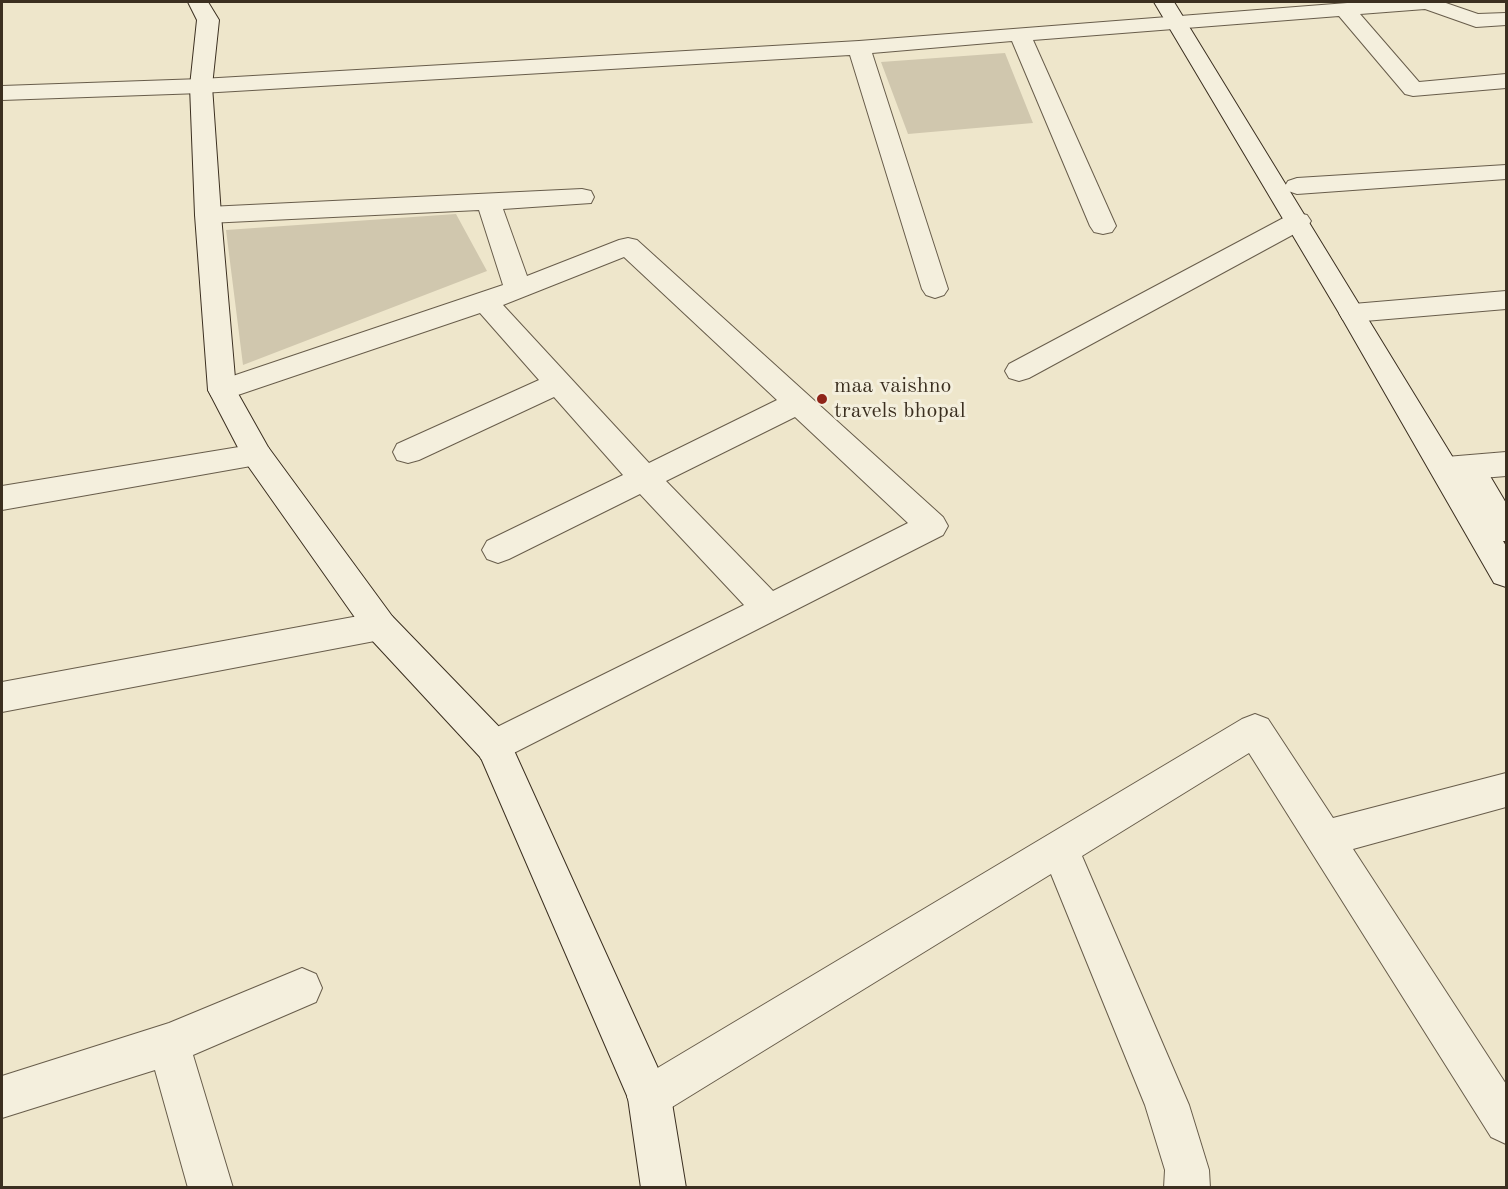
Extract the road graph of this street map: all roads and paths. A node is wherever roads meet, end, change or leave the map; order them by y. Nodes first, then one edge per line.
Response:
1 (198, 2) edge
2 (1345, 10) junction
3 (1178, 11) edge
4 (1506, 19) edge
5 (1020, 34) junction
6 (859, 48) junction
7 (1506, 81) edge
8 (201, 86) junction
9 (3, 98) edge
10 (1506, 172) edge
11 (1297, 186) junction
12 (582, 197) dead end
13 (489, 202) junction
14 (208, 215) junction
15 (1298, 221) junction
16 (1103, 226) dead end
17 (518, 289) junction
18 (936, 289) dead end
19 (1506, 300) edge
20 (485, 302) junction
21 (1364, 312) junction
22 (1019, 371) dead end
23 (558, 383) junction
24 (222, 390) junction
25 (798, 403) junction
26 (408, 452) dead end
27 (257, 454) junction
28 (1506, 464) edge
29 (1457, 468) junction
30 (645, 479) junction
31 (2, 498) edge
32 (1506, 529) edge
33 (498, 550) dead end
34 (1506, 574) edge
35 (768, 608) junction
36 (380, 626) junction
37 (2, 697) edge
38 (494, 747) junction
39 (1506, 790) edge
40 (1325, 838) junction
41 (1060, 849) junction
42 (302, 988) dead end
43 (169, 1044) junction
44 (2, 1097) edge
45 (650, 1097) junction
46 (1506, 1122) edge
47 (211, 1188) edge
48 (664, 1188) edge
49 (1187, 1188) edge

1 - 8 street
2 - 3 street
2 - 4 street
2 - 7 street
3 - 5 street
3 - 11 street
3 - 15 street
5 - 6 street
5 - 16 street
6 - 8 street
6 - 18 street
8 - 9 street
8 - 14 street
10 - 11 street
11 - 21 street
12 - 13 street
13 - 14 street
13 - 17 street
14 - 24 street
15 - 21 street
15 - 22 street
17 - 20 street
17 - 25 street
19 - 21 street
20 - 23 street
20 - 24 street
21 - 29 street
23 - 26 street
23 - 30 street
24 - 27 street
25 - 30 street
25 - 35 street
27 - 31 street
27 - 36 street
28 - 29 street
29 - 32 street
29 - 34 street
30 - 33 street
30 - 35 street
35 - 38 street
36 - 37 street
36 - 38 street
38 - 45 street
39 - 40 street
40 - 41 street
40 - 46 street
41 - 45 street
41 - 49 street
42 - 43 street
43 - 44 street
43 - 47 street
45 - 48 street

